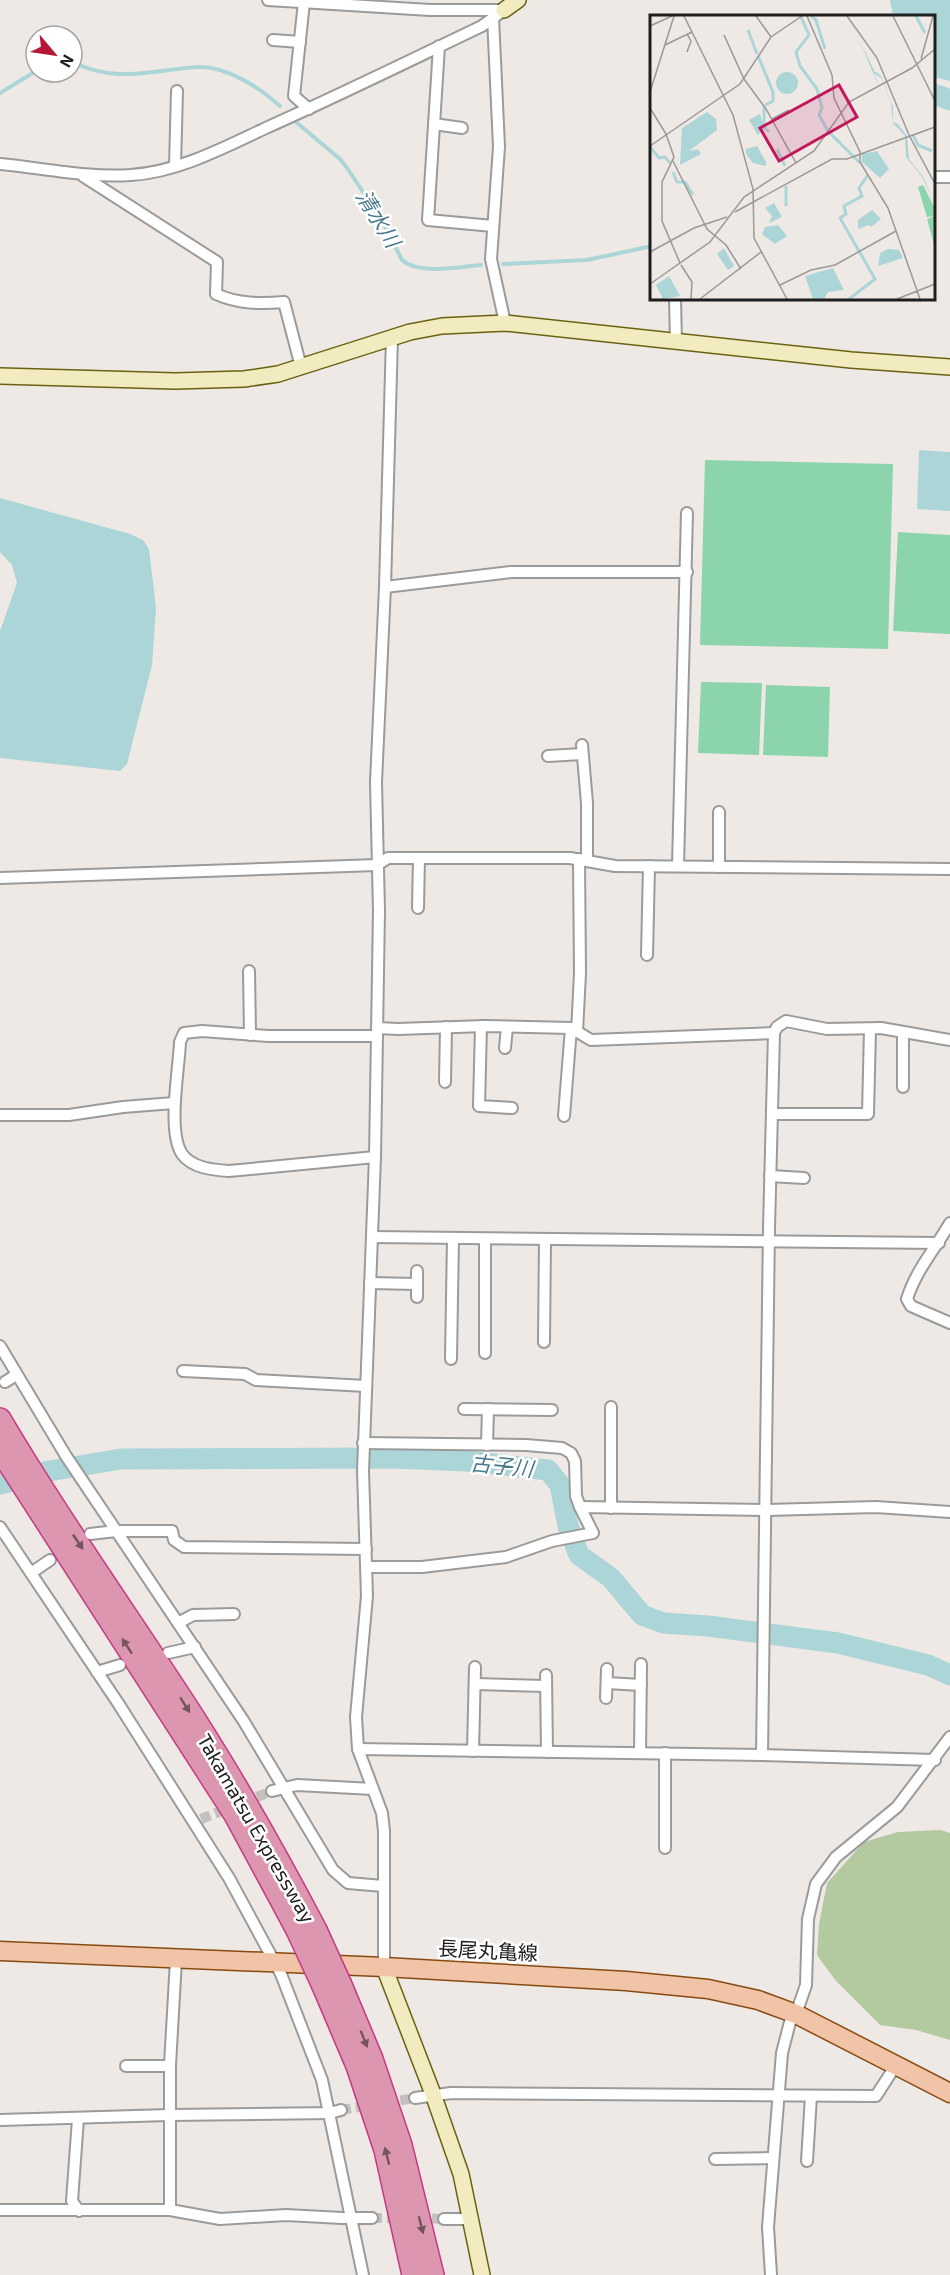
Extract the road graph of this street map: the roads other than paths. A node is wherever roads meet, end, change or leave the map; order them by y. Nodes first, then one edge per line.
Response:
1 (268, 0) edge
2 (518, 0) edge
3 (304, 2) junction
4 (498, 14) junction
5 (273, 40) dead end
6 (300, 42) junction
7 (440, 46) junction
8 (177, 91) dead end
9 (309, 109) junction
10 (434, 124) junction
11 (462, 128) dead end
12 (0, 164) edge
13 (175, 166) junction
14 (83, 175) junction
15 (493, 226) junction
16 (675, 300) edge
17 (505, 323) junction
18 (392, 337) junction
19 (676, 343) junction
20 (301, 367) junction
21 (950, 367) edge
22 (0, 376) edge
23 (687, 513) dead end
24 (687, 572) junction
25 (385, 587) junction
26 (548, 756) dead end
27 (718, 812) dead end
28 (419, 858) junction
29 (583, 860) junction
30 (377, 865) junction
31 (648, 866) junction
32 (678, 867) junction
33 (719, 867) junction
34 (950, 868) edge
35 (0, 878) edge
36 (418, 908) dead end
37 (647, 955) dead end
38 (249, 971) dead end
39 (480, 1026) junction
40 (446, 1027) junction
41 (507, 1027) junction
42 (870, 1029) junction
43 (574, 1030) junction
44 (377, 1032) junction
45 (903, 1032) junction
46 (774, 1033) junction
47 (250, 1035) junction
48 (950, 1040) edge
49 (505, 1048) dead end
50 (445, 1082) dead end
51 (903, 1087) dead end
52 (174, 1103) junction
53 (512, 1108) dead end
54 (0, 1114) edge
55 (772, 1114) junction
56 (564, 1116) dead end
57 (375, 1156) junction
58 (770, 1176) junction
59 (804, 1178) dead end
60 (950, 1223) edge
61 (372, 1237) junction
62 (453, 1238) junction
63 (485, 1239) junction
64 (545, 1240) junction
65 (770, 1240) junction
66 (939, 1243) junction
67 (417, 1271) dead end
68 (370, 1283) junction
69 (417, 1284) junction
70 (417, 1297) dead end
71 (950, 1323) edge
72 (544, 1342) dead end
73 (0, 1346) edge
74 (485, 1353) dead end
75 (451, 1359) dead end
76 (183, 1371) dead end
77 (16, 1375) junction
78 (5, 1383) dead end
79 (366, 1386) junction
80 (611, 1407) dead end
81 (464, 1409) dead end
82 (488, 1409) junction
83 (552, 1410) dead end
84 (0, 1419) edge
85 (363, 1444) junction
86 (487, 1444) junction
87 (8, 1453) edge
88 (580, 1507) junction
89 (611, 1508) junction
90 (766, 1510) junction
91 (950, 1512) edge
92 (0, 1527) edge
93 (116, 1531) junction
94 (90, 1534) dead end
95 (366, 1549) junction
96 (50, 1560) dead end
97 (367, 1567) junction
98 (31, 1573) junction
99 (234, 1614) dead end
100 (178, 1623) junction
101 (195, 1647) junction
102 (168, 1653) dead end
103 (641, 1664) dead end
104 (120, 1665) dead end
105 (475, 1667) dead end
106 (607, 1669) dead end
107 (97, 1672) junction
108 (607, 1683) junction
109 (474, 1684) junction
110 (641, 1685) junction
111 (606, 1698) dead end
112 (950, 1737) edge
113 (358, 1749) junction
114 (472, 1750) junction
115 (547, 1752) junction
116 (640, 1753) junction
117 (665, 1753) junction
118 (762, 1755) junction
119 (934, 1760) junction
120 (284, 1788) junction
121 (373, 1789) junction
122 (272, 1791) tunnel mouth
123 (665, 1848) dead end
124 (383, 1886) junction
125 (0, 1951) edge
126 (176, 1960) junction
127 (275, 1963) junction
128 (384, 1967) junction
129 (332, 1986) junction
130 (796, 2014) junction
131 (896, 2065) junction
132 (126, 2066) dead end
133 (170, 2066) junction
134 (950, 2093) edge
135 (433, 2094) junction
136 (778, 2095) junction
137 (811, 2096) junction
138 (415, 2098) tunnel mouth
139 (341, 2110) tunnel mouth
140 (330, 2113) junction
141 (169, 2115) junction
142 (78, 2119) junction
143 (0, 2120) edge
144 (773, 2158) junction
145 (715, 2159) dead end
146 (807, 2161) dead end
147 (0, 2210) edge
148 (170, 2210) junction
149 (79, 2211) junction
150 (351, 2218) junction
151 (372, 2218) tunnel mouth
152 (444, 2219) tunnel mouth
153 (471, 2219) junction
154 (363, 2275) edge
155 (413, 2275) edge
156 (433, 2275) edge
157 (482, 2275) edge
158 (771, 2275) edge

1 - 3 street
2 - 4 street
3 - 4 street
3 - 6 street
4 - 7 street
4 - 15 street
5 - 6 street
6 - 9 street
7 - 9 street
7 - 10 street
8 - 13 street
9 - 13 street
10 - 11 street
10 - 15 street
12 - 14 street
13 - 14 street
14 - 20 street
15 - 17 street
16 - 19 street
17 - 18 street
17 - 19 street
18 - 20 street
18 - 25 street
19 - 21 street
20 - 22 street
23 - 24 street
24 - 25 street
24 - 32 street
25 - 30 street
26 - 29 street
27 - 33 street
28 - 29 street
28 - 30 street
28 - 36 street
29 - 31 street
29 - 43 street
30 - 35 street
30 - 44 street
31 - 32 street
31 - 37 street
32 - 33 street
33 - 34 street
38 - 47 street
39 - 40 street
39 - 41 street
39 - 53 street
40 - 44 street
40 - 50 street
41 - 43 street
41 - 49 street
42 - 45 street
42 - 46 street
42 - 55 street
43 - 46 street
43 - 56 street
44 - 47 street
44 - 57 street
45 - 48 street
45 - 51 street
46 - 55 street
47 - 52 street
52 - 54 street
52 - 57 street
55 - 58 street
57 - 61 street
58 - 59 street
58 - 65 street
60 - 66 street
61 - 62 street
61 - 68 street
62 - 63 street
62 - 75 street
63 - 64 street
63 - 74 street
64 - 65 street
64 - 72 street
65 - 66 street
65 - 90 street
66 - 71 street
67 - 69 street
68 - 69 street
68 - 79 street
69 - 70 street
73 - 77 street
76 - 79 street
77 - 78 street
77 - 93 street
79 - 85 street
80 - 89 street
81 - 82 street
82 - 83 street
82 - 86 street
84 - 87 highway, Takamatsu Expressway
85 - 86 street
85 - 95 street
86 - 88 street
87 - 129 highway, Takamatsu Expressway, bridge
88 - 89 street
88 - 97 street
89 - 90 street
90 - 91 street
90 - 118 street
92 - 98 street
93 - 94 street
93 - 95 street
93 - 100 street
95 - 97 street
96 - 98 street
97 - 113 street
98 - 107 street
99 - 100 street
100 - 101 street
101 - 102 street
101 - 120 street
103 - 110 street
104 - 107 street
105 - 109 street
106 - 108 street
107 - 127 street
108 - 110 street
108 - 111 street
109 - 114 street
109 - 115 street
110 - 116 street
112 - 119 street
113 - 114 street
113 - 121 street
114 - 115 street
115 - 116 street
116 - 117 street
117 - 118 street
117 - 123 street
118 - 119 street
119 - 130 street
120 - 121 street
120 - 122 street
120 - 124 street
121 - 124 street
124 - 128 street
125 - 126 main road, 長尾丸亀線
126 - 127 main road, 長尾丸亀線
126 - 133 street
127 - 128 main road, 長尾丸亀線
127 - 140 street
128 - 130 main road, 長尾丸亀線
128 - 135 street
155 -> 129 highway, Takamatsu Expressway
129 -> 156 highway, Takamatsu Expressway
130 - 131 main road, 長尾丸亀線
130 - 136 street
131 - 134 main road, 長尾丸亀線
131 - 137 street
132 - 133 street
133 - 141 street
135 - 136 street
135 - 138 street
135 - 153 street
136 - 137 street
136 - 144 street
137 - 146 street
139 - 140 street
140 - 141 street
140 - 150 street
141 - 142 street
141 - 148 street
142 - 143 street
142 - 149 street
144 - 145 street
144 - 158 street
147 - 149 street
148 - 149 street
148 - 150 street
150 - 151 street
150 - 154 street
152 - 153 street
153 - 157 street

